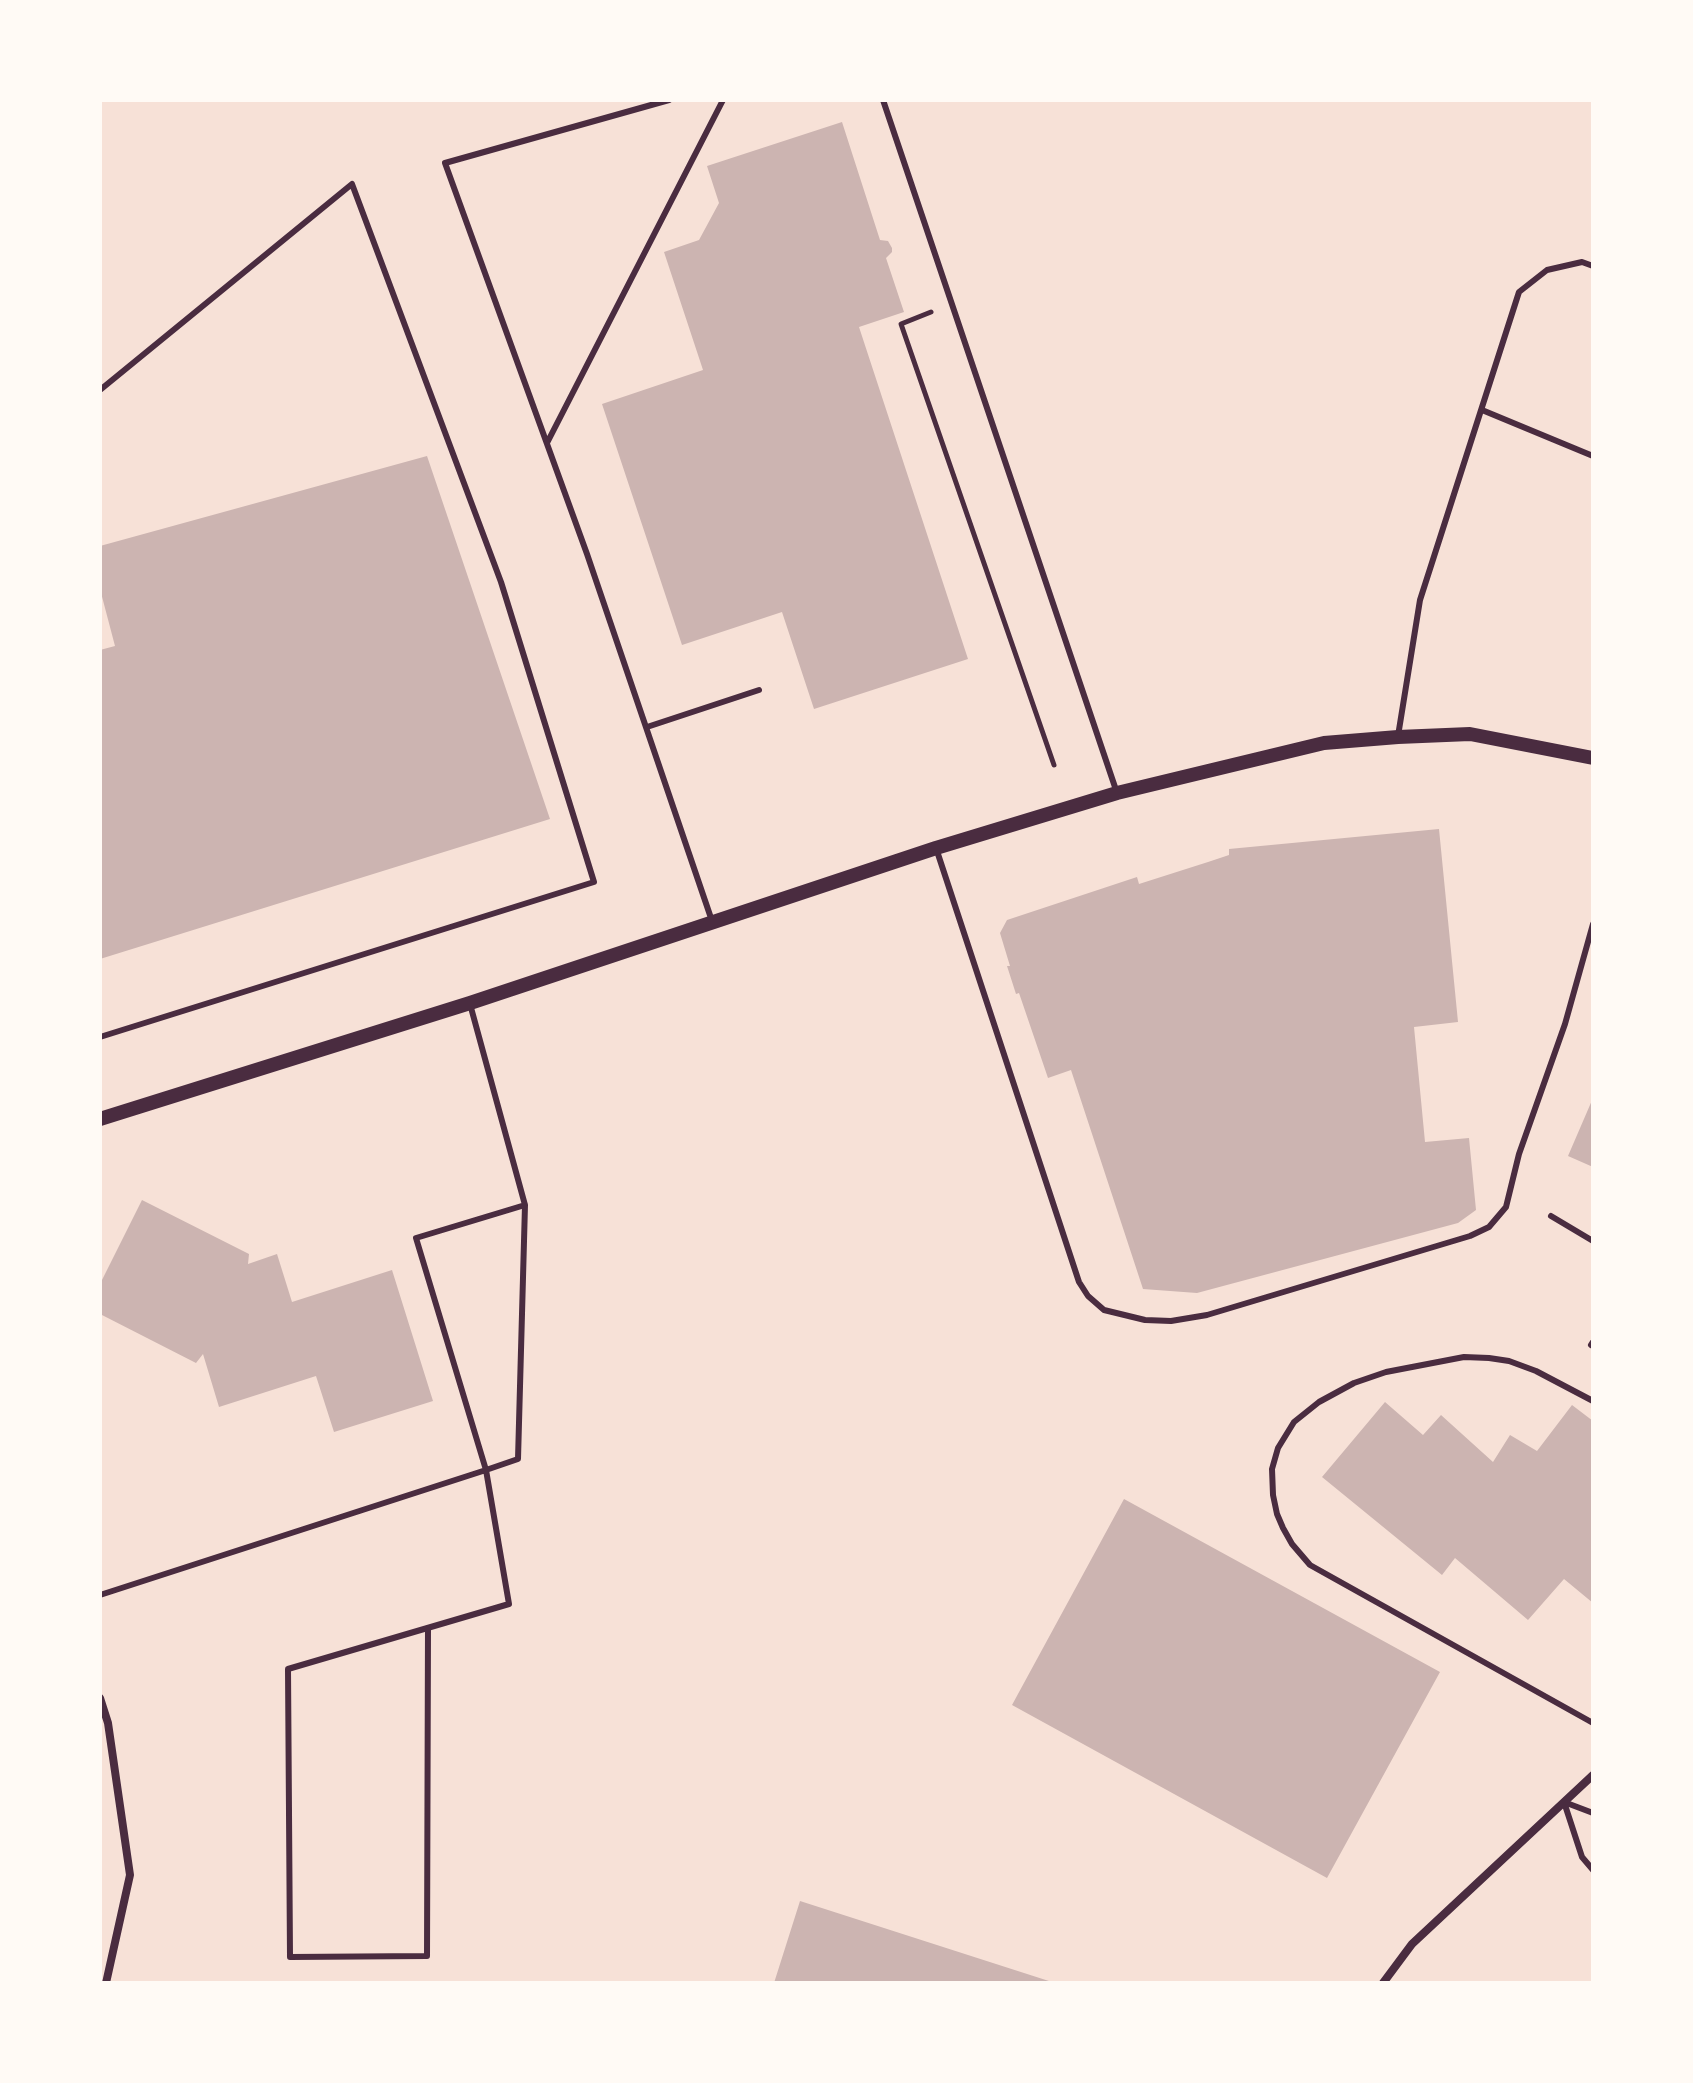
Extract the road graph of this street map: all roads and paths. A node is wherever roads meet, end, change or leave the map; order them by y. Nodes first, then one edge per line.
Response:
1 (669, 100) edge
2 (723, 100) edge
3 (883, 100) edge
4 (1593, 266) edge
5 (952, 303) junction
6 (100, 390) edge
7 (1482, 410) junction
8 (547, 443) junction
9 (1593, 456) edge
10 (759, 690) dead end
11 (647, 727) junction
12 (1398, 737) junction
13 (1593, 758) edge
14 (1054, 765) dead end
15 (1117, 793) junction
16 (936, 848) junction
17 (713, 922) junction
18 (1593, 924) edge
19 (470, 1003) junction
20 (100, 1037) edge
21 (100, 1119) edge
22 (525, 1205) junction
23 (1551, 1216) dead end
24 (1593, 1241) edge
25 (1593, 1401) edge
26 (486, 1470) junction
27 (100, 1595) edge
28 (428, 1628) junction
29 (100, 1698) edge
30 (1593, 1723) edge
31 (1593, 1775) edge
32 (1564, 1802) junction
33 (1593, 1813) edge
34 (1593, 1870) edge
35 (106, 1983) edge
36 (1383, 1983) edge

1 - 8 lane
2 - 8 lane
3 - 5 lane
4 - 7 lane
5 - 14 path
5 - 15 lane
6 - 20 lane
7 - 9 lane
7 - 12 lane
8 - 11 lane
10 - 11 lane
11 - 17 lane
12 - 13 street
12 - 15 street
15 - 16 street
16 - 17 street
16 - 18 lane
17 - 19 street
19 - 21 street
19 - 22 lane
22 - 26 lane
22 - 26 lane
23 - 24 lane
25 - 30 lane
26 - 27 lane
26 - 28 lane
28 - 28 lane
29 - 35 street
31 - 32 street
32 - 33 lane
32 - 34 lane
32 - 36 street

